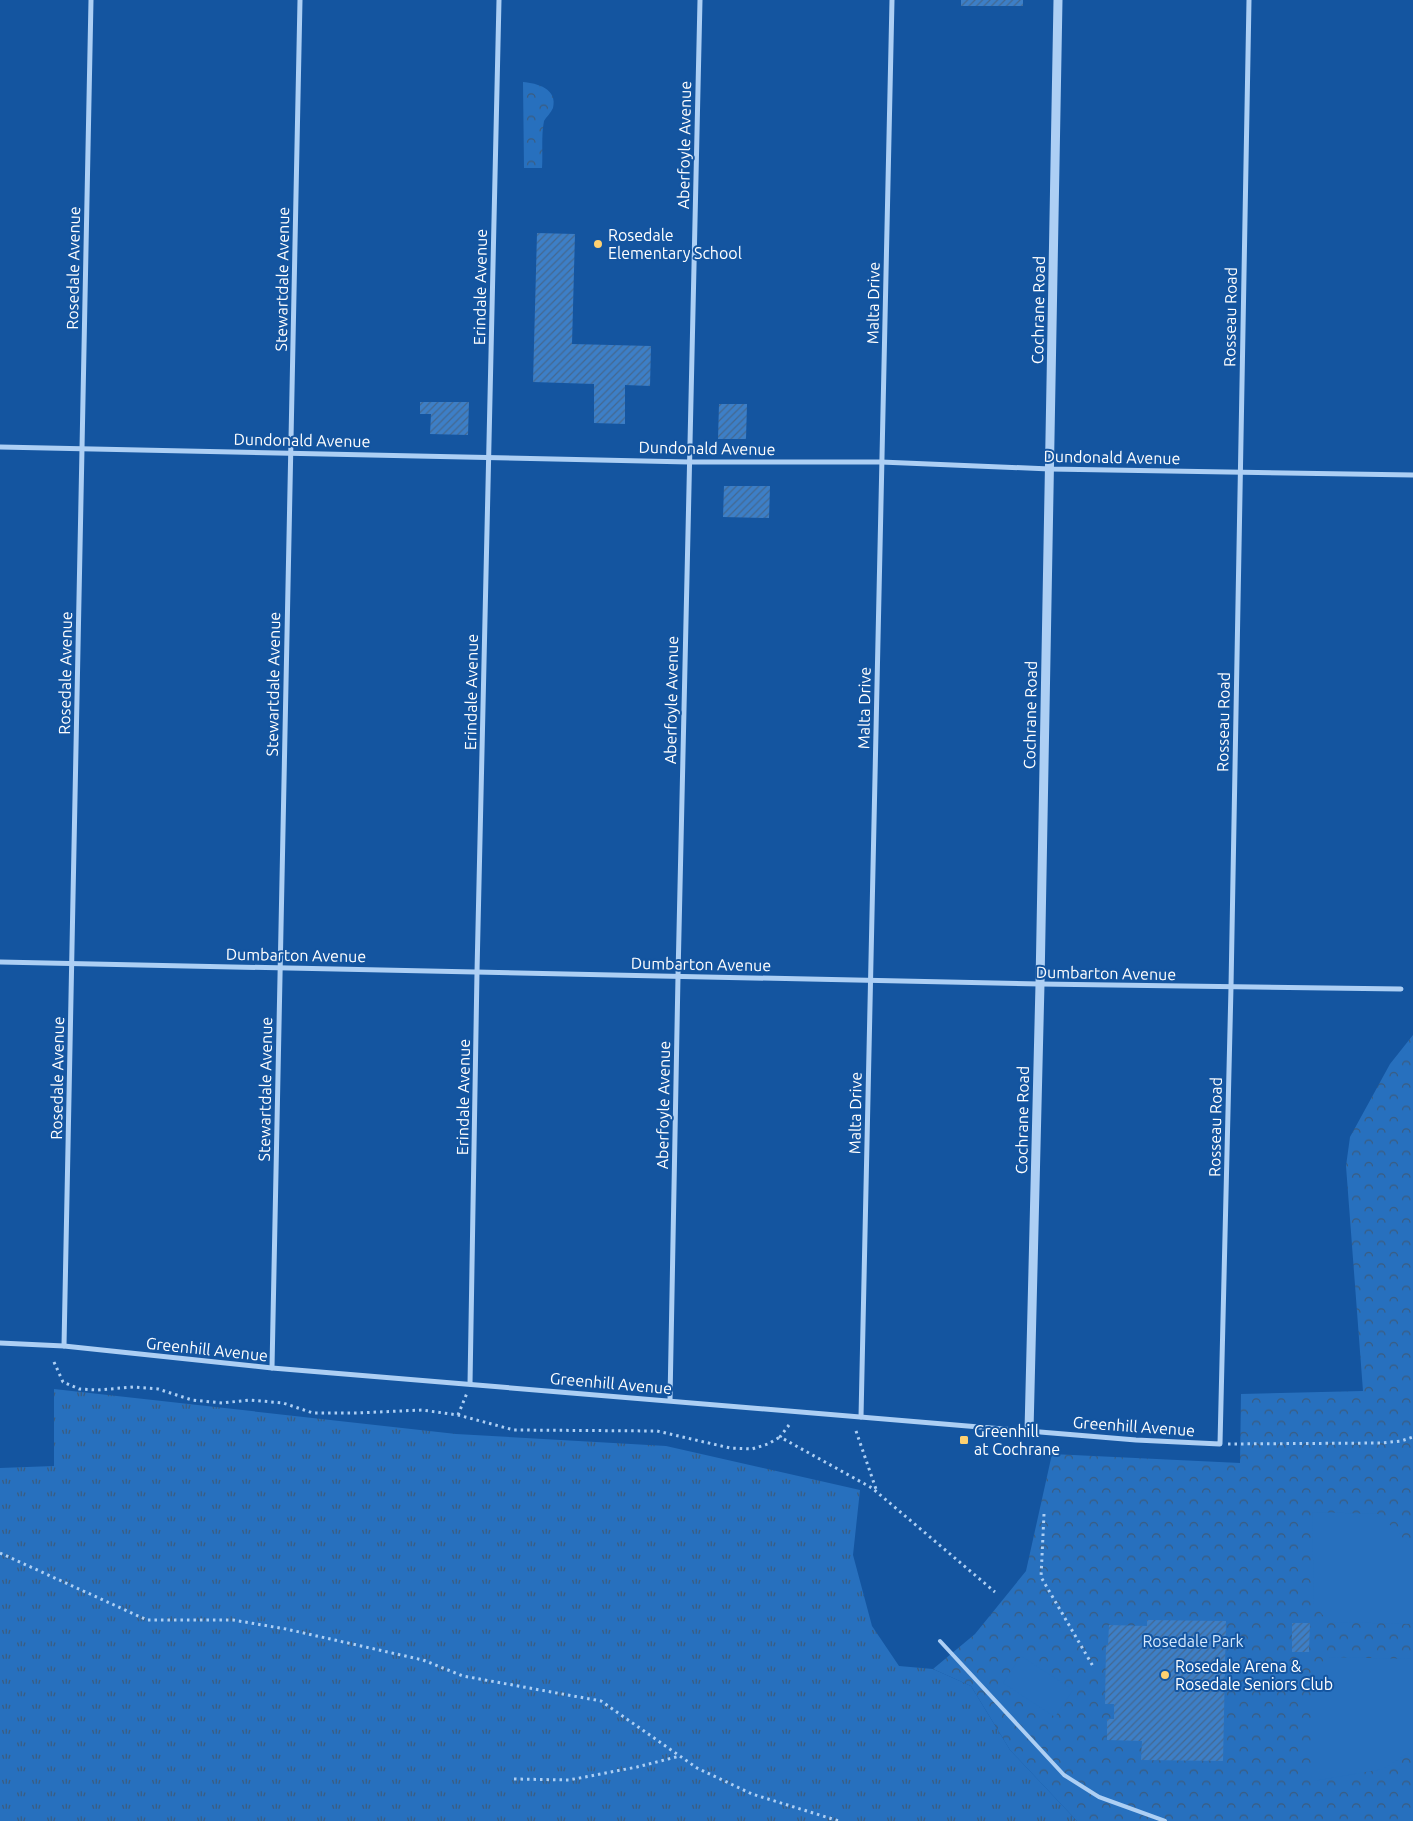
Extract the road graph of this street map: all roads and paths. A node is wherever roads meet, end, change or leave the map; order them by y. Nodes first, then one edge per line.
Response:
1 (91, 0) edge
2 (300, 0) edge
3 (499, 0) edge
4 (700, 0) edge
5 (892, 0) edge
6 (1058, 0) edge
7 (1249, 0) edge
8 (0, 447) edge
9 (82, 449) junction
10 (291, 453) junction
11 (489, 457) junction
12 (689, 462) junction
13 (881, 462) junction
14 (1050, 469) junction
15 (1240, 471) junction
16 (1413, 475) edge
17 (0, 962) edge
18 (72, 965) junction
19 (280, 967) junction
20 (477, 972) junction
21 (678, 976) junction
22 (871, 980) junction
23 (1040, 984) junction
24 (1231, 987) junction
25 (1401, 989) dead end
26 (0, 1343) edge
27 (64, 1346) junction
28 (54, 1362) dead end
29 (272, 1368) junction
30 (470, 1384) junction
31 (670, 1400) junction
32 (458, 1416) junction
33 (861, 1416) junction
34 (789, 1425) dead end
35 (856, 1431) dead end
36 (1029, 1431) junction
37 (780, 1437) junction
38 (1413, 1437) edge
39 (1220, 1444) junction
40 (878, 1493) junction
41 (1044, 1514) dead end
42 (0, 1554) edge
43 (995, 1592) dead end
44 (940, 1641) dead end
45 (1094, 1668) dead end
46 (681, 1756) junction
47 (514, 1779) dead end
48 (839, 1821) edge
49 (1165, 1821) edge

1 - 9 street, Rosedale Avenue
2 - 10 street, Stewartdale Avenue
3 - 11 street, Erindale Avenue
4 - 12 street, Aberfoyle Avenue
5 - 13 street, Malta Drive
6 - 14 street, Cochrane Road
7 - 15 street, Rosseau Road
8 - 9 street, Dundonald Avenue
9 - 10 street, Dundonald Avenue
9 - 18 street, Rosedale Avenue
10 - 11 street, Dundonald Avenue
10 - 19 street, Stewartdale Avenue
11 - 12 street, Dundonald Avenue
11 - 20 street, Erindale Avenue
12 - 13 street, Dundonald Avenue
12 - 21 street, Aberfoyle Avenue
13 - 14 street, Dundonald Avenue
13 - 22 street, Malta Drive
14 - 15 street, Dundonald Avenue
14 - 23 street, Cochrane Road
15 - 16 street, Dundonald Avenue
15 - 24 street, Rosseau Road
17 - 18 street, Dumbarton Avenue
18 - 19 street, Dumbarton Avenue
18 - 27 street, Rosedale Avenue
19 - 20 street, Dumbarton Avenue
19 - 29 street, Stewartdale Avenue
20 - 21 street, Dumbarton Avenue
20 - 30 street, Erindale Avenue
21 - 22 street, Dumbarton Avenue
21 - 31 street, Aberfoyle Avenue
22 - 23 street, Dumbarton Avenue
22 - 33 street, Malta Drive
23 - 24 street, Dumbarton Avenue
23 - 36 street, Cochrane Road
24 - 25 street, Dumbarton Avenue
24 - 39 street, Rosseau Road
26 - 27 street, Greenhill Avenue
27 - 29 street, Greenhill Avenue
28 - 32 path
29 - 30 street, Greenhill Avenue
30 - 31 street, Greenhill Avenue
30 - 32 path
31 - 33 street, Greenhill Avenue
32 - 37 path
33 - 36 street, Greenhill Avenue
34 - 37 path
35 - 40 path
36 - 39 street, Greenhill Avenue
37 - 40 path
38 - 39 path
40 - 43 path
41 - 45 path
42 - 46 path
44 - 49 lane
46 - 47 path
46 - 48 path

